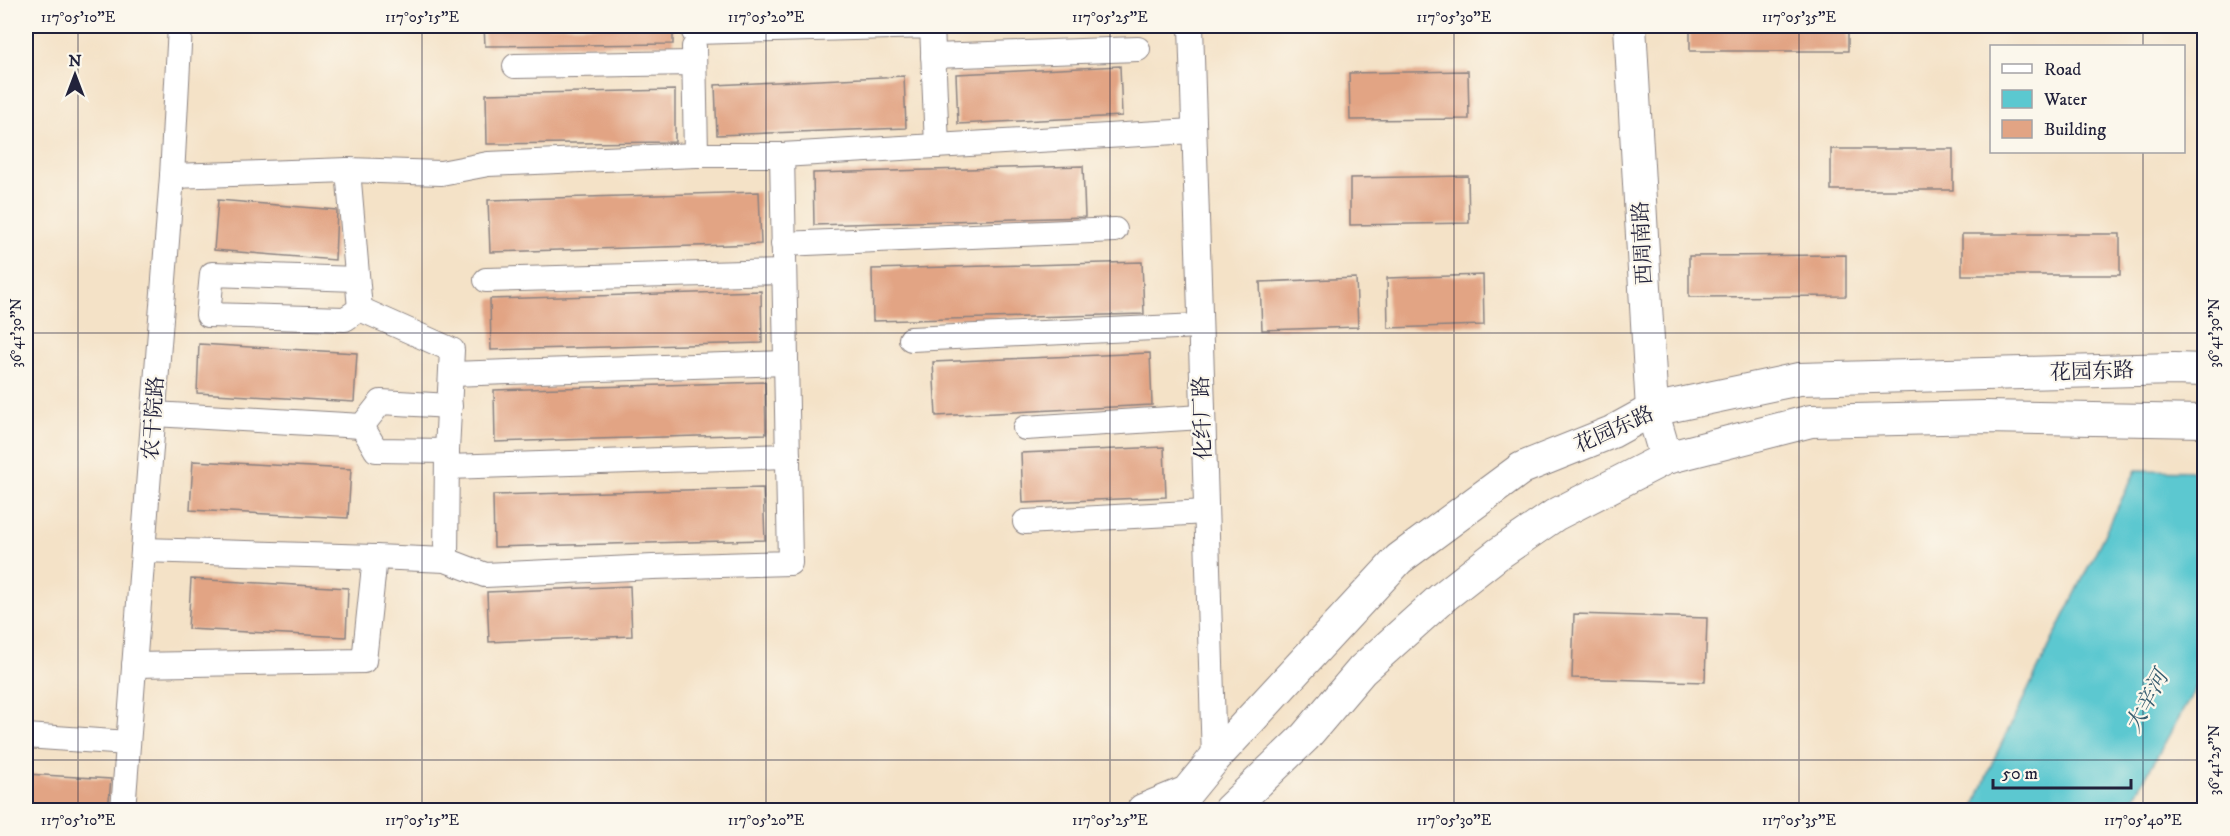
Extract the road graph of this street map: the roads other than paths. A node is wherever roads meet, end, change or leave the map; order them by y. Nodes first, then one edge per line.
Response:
1 (180, 26) edge
2 (932, 26) edge
3 (1191, 26) edge
4 (1630, 26) edge
5 (694, 29) edge
6 (1138, 49) dead end
7 (933, 56) junction
8 (694, 63) junction
9 (515, 66) dead end
10 (1193, 131) junction
11 (937, 146) junction
12 (696, 155) junction
13 (782, 155) junction
14 (348, 171) junction
15 (172, 176) junction
16 (1115, 230) dead end
17 (783, 244) junction
18 (784, 272) junction
19 (357, 279) junction
20 (486, 280) dead end
21 (360, 309) junction
22 (1199, 327) junction
23 (911, 339) dead end
24 (786, 363) junction
25 (2189, 370) edge
26 (451, 375) junction
27 (450, 406) junction
28 (1652, 410) junction
29 (154, 414) junction
30 (1202, 417) junction
31 (2205, 421) edge
32 (362, 426) junction
33 (1025, 428) dead end
34 (788, 456) junction
35 (1666, 458) junction
36 (447, 459) junction
37 (1206, 512) junction
38 (1025, 522) dead end
39 (143, 550) junction
40 (375, 557) junction
41 (446, 560) junction
42 (134, 665) junction
43 (26, 736) edge
44 (128, 743) junction
45 (1214, 759) junction
46 (123, 810) edge
47 (1143, 810) edge
48 (1211, 810) edge
49 (1229, 810) edge

1 - 15 street, 农干院路
2 - 5 street
2 - 7 street
3 - 10 street, 化纤厂路
4 - 28 main road, 西周南路
5 - 8 street
6 - 7 street
7 - 11 street
8 - 9 street
8 - 12 street
10 - 11 street
10 - 22 street, 化纤厂路
11 - 13 street
12 - 13 street
12 - 14 street
13 - 17 street
14 - 15 street
14 - 19 street
15 - 29 street, 农干院路
16 - 17 street
17 - 18 street
18 - 20 street
18 - 24 street
19 - 21 street
19 - 21 street
21 - 26 street
22 - 23 street
22 - 30 street, 化纤厂路
24 - 26 street
24 - 34 street
25 - 28 main road, 花园东路
26 - 27 street
27 - 32 street
27 - 36 street
28 - 35 main road, 西周南路
28 - 45 main road, 花园东路
29 - 32 street
29 - 39 street, 农干院路
30 - 33 street
30 - 37 street, 化纤厂路
31 - 35 main road
32 - 36 street
34 - 36 street
34 - 41 street
35 - 49 main road
36 - 41 street
37 - 38 street
37 - 45 street, 化纤厂路
39 - 40 street
39 - 42 street, 农干院路
40 - 41 street
40 - 42 street
42 - 44 street, 农干院路
43 - 44 street
44 - 46 street, 农干院路
45 - 47 main road, 花园东路
45 - 48 main road, 化纤厂路

